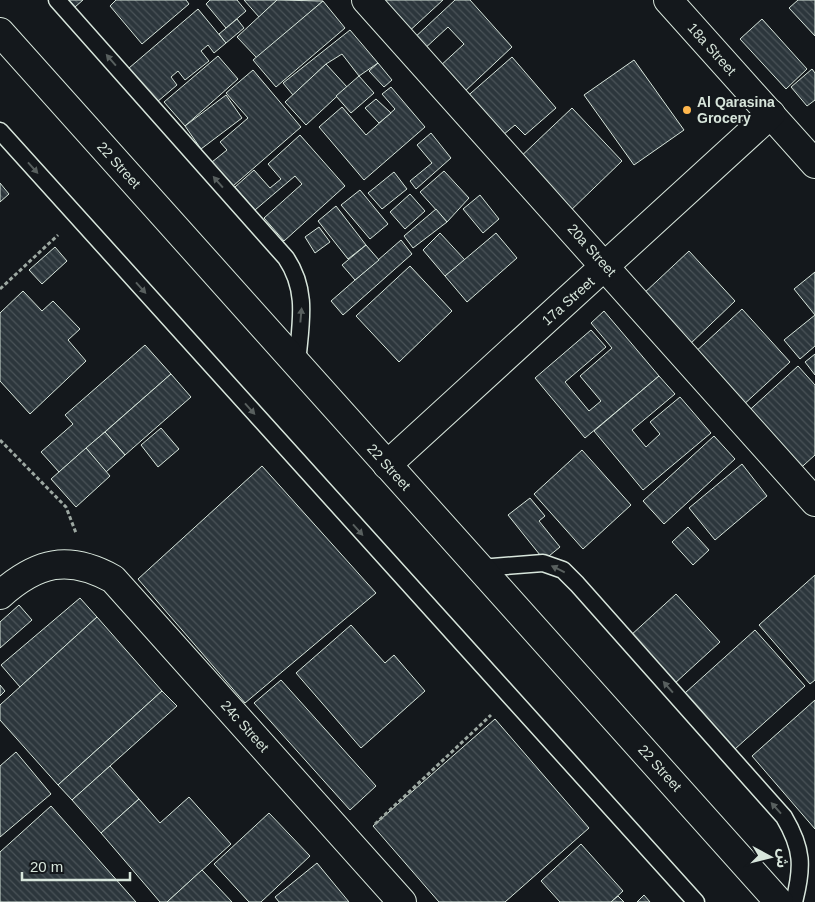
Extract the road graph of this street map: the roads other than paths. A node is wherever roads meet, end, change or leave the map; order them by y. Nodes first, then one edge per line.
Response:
1 (57, 0) edge
2 (366, 0) edge
3 (668, 0) edge
4 (0, 32) edge
5 (771, 114) junction
6 (0, 131) edge
7 (815, 164) edge
8 (606, 266) junction
9 (297, 364) junction
10 (388, 465) junction
11 (815, 502) edge
12 (480, 568) junction
13 (0, 595) edge
14 (402, 902) edge
15 (696, 902) edge
16 (779, 902) edge
17 (794, 902) edge

9 -> 1 lane
2 - 8 street, 20a Street
3 - 5 street, 18a Street
4 - 9 street, 22 Street
5 - 7 street, 18a Street
5 - 8 street, 17a Street
6 -> 15 lane
8 - 10 street, 17a Street
8 - 11 street, 20a Street
9 - 10 street, 22 Street
10 - 12 street, 22 Street
12 - 16 street, 22 Street
17 -> 12 lane
13 - 14 street, 24c Street

